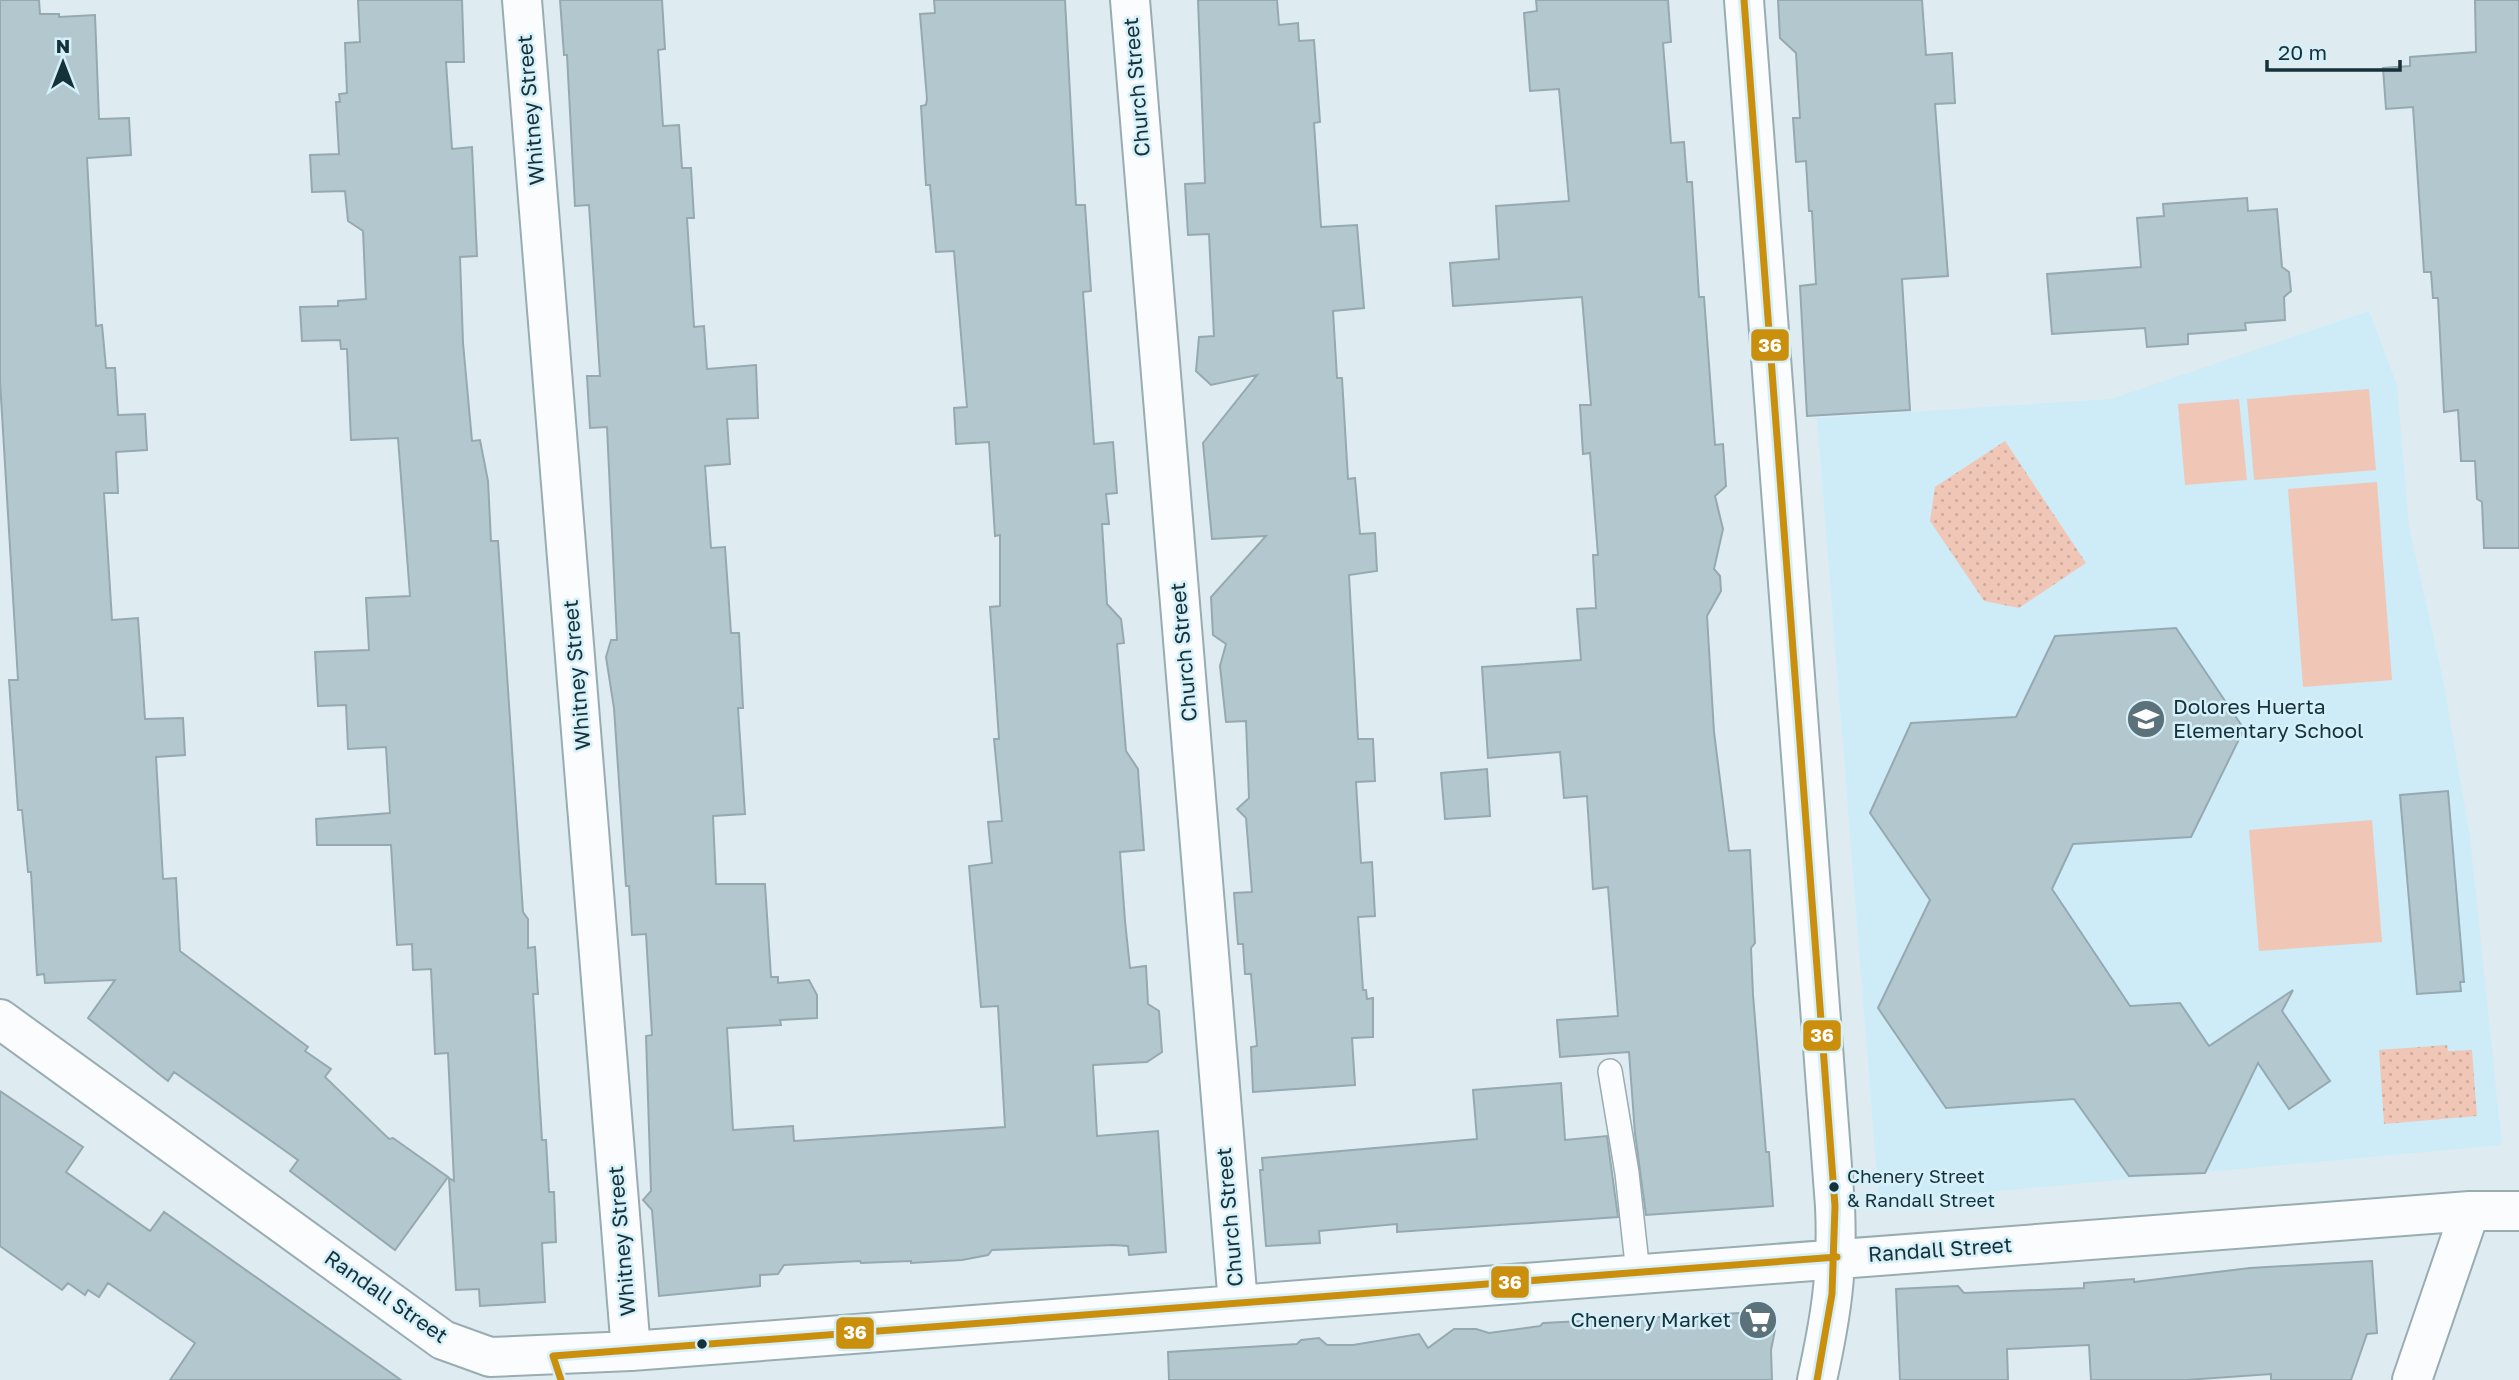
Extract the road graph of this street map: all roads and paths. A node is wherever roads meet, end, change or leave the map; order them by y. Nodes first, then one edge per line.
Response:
1 (522, 0) edge
2 (1130, 0) edge
3 (1744, 0) edge
4 (0, 1019) edge
5 (1610, 1071) dead end
6 (2519, 1210) edge
7 (2470, 1211) junction
8 (1837, 1257) junction
9 (1638, 1273) junction
10 (1237, 1304) junction
11 (631, 1351) junction
12 (557, 1368) edge
13 (1817, 1380) edge
14 (2412, 1380) edge

1 - 11 street, Whitney Street
2 - 10 street, Church Street
3 - 8 street
4 - 12 street, Randall Street
5 - 9 lane
6 - 7 street, Randall Street
7 - 8 street, Randall Street
7 - 14 street
8 - 9 street, Randall Street
8 - 13 street
9 - 10 street, Randall Street
10 - 11 street, Randall Street
11 - 12 street, Randall Street

